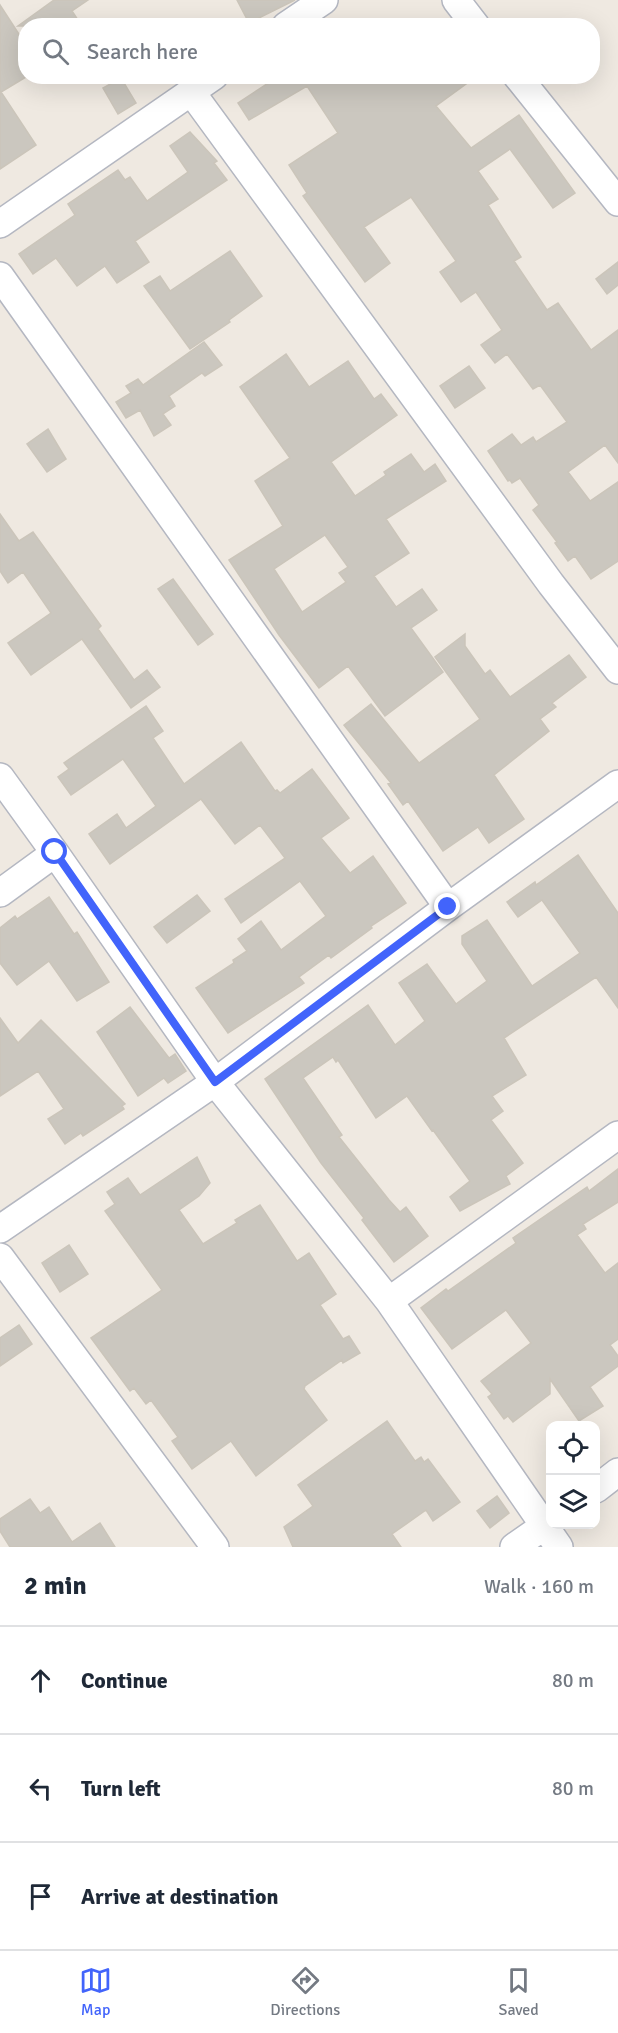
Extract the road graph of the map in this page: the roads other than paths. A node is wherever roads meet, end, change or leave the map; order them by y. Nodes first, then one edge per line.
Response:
1 (324, 0) edge
2 (456, 0) edge
3 (298, 18) edge
4 (470, 18) edge
5 (204, 84) edge
6 (523, 84) edge
7 (192, 93) junction
8 (618, 202) edge
9 (0, 224) edge
10 (0, 276) edge
11 (618, 670) edge
12 (0, 777) edge
13 (618, 784) edge
14 (55, 852) junction
15 (0, 893) edge
16 (448, 907) junction
17 (215, 1082) junction
18 (618, 1135) edge
19 (0, 1229) edge
20 (0, 1257) edge
21 (389, 1301) junction
22 (618, 1472) edge
23 (600, 1486) edge
24 (552, 1531) edge
25 (215, 1547) edge
26 (514, 1547) edge

1 - 3 street
2 - 4 street
5 - 7 street
6 - 8 street
7 - 9 street
7 - 11 street
10 - 16 street
12 - 14 street
13 - 16 street
14 - 15 street
14 - 17 street
16 - 17 street
17 - 19 street
17 - 21 street
18 - 21 street
20 - 25 street
21 - 24 street
22 - 23 street
24 - 26 street

